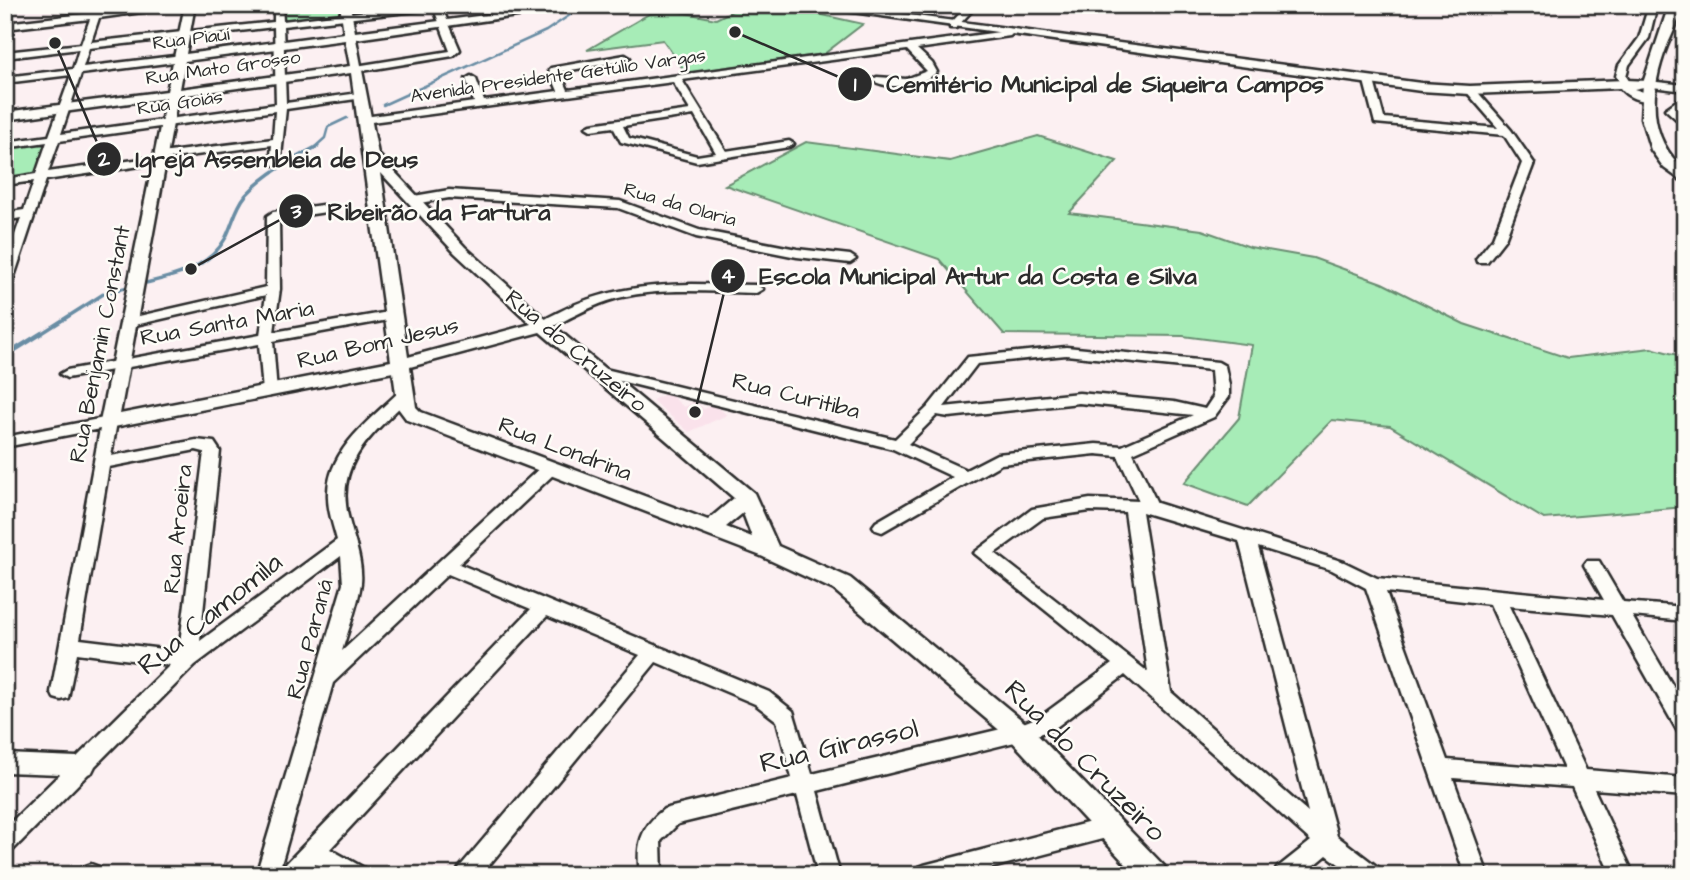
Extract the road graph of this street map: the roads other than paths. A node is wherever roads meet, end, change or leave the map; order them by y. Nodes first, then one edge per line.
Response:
1 (99, 5) edge
2 (189, 5) edge
3 (278, 5) edge
4 (444, 5) edge
5 (589, 5) edge
6 (807, 5) edge
7 (973, 5) edge
8 (1653, 5) edge
9 (1675, 5) edge
10 (437, 6) edge
11 (577, 7) edge
12 (534, 9) edge
13 (346, 10) edge
14 (96, 16) junction
15 (277, 23) junction
16 (446, 24) junction
17 (5, 26) edge
18 (953, 26) junction
19 (185, 33) junction
20 (1007, 34) junction
21 (350, 36) junction
22 (85, 46) junction
23 (277, 46) junction
24 (909, 47) junction
25 (5, 55) edge
26 (182, 58) junction
27 (625, 58) dead end
28 (356, 69) junction
29 (77, 71) junction
30 (676, 78) junction
31 (471, 79) dead end
32 (5, 80) edge
33 (278, 80) junction
34 (877, 80) dead end
35 (1369, 81) junction
36 (1685, 88) edge
37 (1628, 89) junction
38 (1647, 89) junction
39 (1470, 90) junction
40 (564, 93) junction
41 (174, 94) junction
42 (359, 96) junction
43 (1685, 99) edge
44 (480, 104) junction
45 (281, 107) junction
46 (64, 108) junction
47 (696, 112) junction
48 (5, 116) edge
49 (364, 120) junction
50 (168, 122) junction
51 (616, 123) junction
52 (1685, 124) edge
53 (591, 127) dead end
54 (1507, 132) junction
55 (53, 139) junction
56 (279, 141) junction
57 (789, 144) dead end
58 (5, 145) edge
59 (371, 155) junction
60 (723, 155) junction
61 (161, 158) junction
62 (276, 164) dead end
63 (41, 177) junction
64 (1685, 178) edge
65 (5, 182) edge
66 (409, 193) junction
67 (375, 194) junction
68 (322, 209) dead end
69 (30, 213) junction
70 (5, 217) edge
71 (11, 251) edge
72 (850, 258) dead end
73 (1482, 259) dead end
74 (5, 283) edge
75 (273, 289) junction
76 (756, 289) dead end
77 (394, 315) junction
78 (131, 322) junction
79 (543, 326) junction
80 (266, 339) junction
81 (120, 365) junction
82 (402, 365) junction
83 (601, 372) junction
84 (67, 374) dead end
85 (270, 392) junction
86 (406, 401) junction
87 (933, 410) junction
88 (1209, 414) junction
89 (109, 422) junction
90 (5, 442) edge
91 (898, 445) junction
92 (1124, 451) junction
93 (102, 463) junction
94 (549, 469) junction
95 (967, 477) junction
96 (747, 498) junction
97 (1142, 507) junction
98 (882, 526) dead end
99 (709, 530) junction
100 (1247, 537) junction
101 (347, 542) junction
102 (769, 551) junction
103 (1593, 565) dead end
104 (447, 566) junction
105 (842, 584) joint
106 (1374, 584) junction
107 (1496, 598) junction
108 (545, 607) junction
109 (1617, 609) junction
110 (1685, 614) edge
111 (68, 645) junction
112 (654, 651) junction
113 (188, 660) junction
114 (1126, 664) junction
115 (326, 678) junction
116 (61, 692) dead end
117 (1161, 694) junction
118 (1685, 726) edge
119 (1020, 733) junction
120 (5, 763) edge
121 (85, 766) junction
122 (1441, 768) junction
123 (1578, 779) junction
124 (803, 782) junction
125 (1685, 787) edge
126 (1110, 827) junction
127 (1327, 842) junction
128 (5, 843) edge
129 (313, 851) junction
130 (267, 875) edge
131 (290, 875) edge
132 (356, 875) edge
133 (467, 875) edge
134 (651, 875) edge
135 (829, 875) edge
136 (924, 875) edge
137 (1154, 875) edge
138 (1285, 875) edge
139 (1371, 875) edge
140 (1477, 875) edge
141 (1623, 875) edge

1 - 14 street
2 - 14 street
2 - 19 street, Rua Benjamin Constant
3 - 15 street
4 - 10 street
5 - 11 street, Rua Piauí
6 - 18 street
7 - 18 street
8 - 37 street
9 - 38 main road
10 - 13 street
10 - 16 street
11 - 12 street, Rua Piauí
12 - 16 street, Rua Piauí
13 - 15 street
13 - 21 street
14 - 17 street
14 - 22 street
15 - 19 street
15 - 23 street
16 - 21 street, Rua Piauí
16 - 28 street, Rua Mato Grosso
18 - 20 street
19 - 22 street
19 - 26 street, Rua Benjamin Constant
20 - 24 street, Avenida Presidente Getúlio Vargas
20 - 35 street
21 - 23 street, Rua Piauí
21 - 28 street
22 - 25 street
22 - 29 street
23 - 26 street, Rua Piauí
23 - 33 street
24 - 30 street, Avenida Presidente Getúlio Vargas
24 - 34 street
26 - 29 street, Rua Piauí
26 - 41 street, Rua Benjamin Constant
27 - 40 street
28 - 33 street, Rua Mato Grosso
28 - 42 street
29 - 32 street, Rua Piauí
29 - 46 street
30 - 40 street, Avenida Presidente Getúlio Vargas
30 - 47 street
31 - 44 street
33 - 41 street, Rua Mato Grosso
33 - 45 street
35 - 39 street
35 - 54 street
36 - 38 street
37 - 38 street
37 - 39 street
38 - 64 main road
39 - 54 street
40 - 44 street, Avenida Presidente Getúlio Vargas
41 - 46 street, Rua Mato Grosso
41 - 50 street, Rua Benjamin Constant
42 - 45 street, Rua Goiás
42 - 49 street
43 - 52 street
44 - 49 street, Avenida Presidente Getúlio Vargas
45 - 50 street, Rua Goiás
45 - 56 street
46 - 48 street, Rua Mato Grosso
46 - 55 street
47 - 51 street
47 - 60 street
49 - 59 street
50 - 55 street, Rua Goiás
50 - 61 street, Rua Benjamin Constant
51 - 53 street
51 - 60 street
54 - 73 street
55 - 58 street, Rua Goiás
55 - 63 street
56 - 61 street
56 - 62 street
57 - 60 street
59 - 66 street, Rua do Cruzeiro
59 - 67 street
61 - 63 street
61 - 78 street, Rua Benjamin Constant
63 - 65 street
63 - 69 street
66 - 67 street
66 - 72 street, Rua da Olaria
66 - 79 street, Rua do Cruzeiro
67 - 77 street
68 - 75 street
69 - 70 street
69 - 71 street
71 - 74 street
75 - 78 street
75 - 80 street
76 - 79 street, Rua Bom Jesus
77 - 80 street, Rua Santa Maria
77 - 82 street
78 - 81 street, Rua Benjamin Constant
79 - 82 street, Rua Bom Jesus
79 - 83 street, Rua do Cruzeiro
80 - 81 street, Rua Santa Maria
80 - 85 street
81 - 84 street, Rua Santa Maria
81 - 89 street, Rua Benjamin Constant
82 - 85 street, Rua Bom Jesus
82 - 86 street
83 - 91 street, Rua Curitiba
83 - 96 street, Rua do Cruzeiro
85 - 89 street, Rua Bom Jesus
86 - 94 street, Rua Londrina
86 - 101 street, Rua Paraná
87 - 88 street
87 - 88 street
87 - 91 street
88 - 92 street
89 - 90 street, Rua Bom Jesus
89 - 93 street, Rua Benjamin Constant
91 - 95 street, Rua Curitiba
92 - 95 street
92 - 97 street
93 - 111 street, Rua Benjamin Constant
93 - 113 street, Rua Aroeira
94 - 99 street, Rua Londrina
94 - 104 street
95 - 98 street
96 - 99 street
96 - 102 street, Rua do Cruzeiro
97 - 100 street
97 - 114 street
97 - 117 street
99 - 102 street, Rua Londrina
100 - 106 street
100 - 127 street
101 - 113 street, Rua Camomila
101 - 115 street, Rua Paraná
102 - 105 street, Rua Londrina
103 - 109 street
104 - 108 street
104 - 115 street
105 - 119 street, Rua do Cruzeiro
106 - 107 street
106 - 122 street
107 - 109 street
107 - 123 street
108 - 112 street
108 - 129 street
109 - 110 street
109 - 118 street
111 - 113 street
111 - 116 street, Rua Benjamin Constant
112 - 124 street
112 - 133 street
113 - 121 street, Rua Camomila
114 - 117 street
114 - 119 street, Rua Girassol
115 - 130 street, Rua Paraná
117 - 127 street
119 - 124 street, Rua Girassol
119 - 126 street, Rua do Cruzeiro
120 - 121 street
121 - 128 street, Rua Camomila
122 - 123 street
122 - 140 street
123 - 125 street
123 - 141 street
124 - 134 street, Rua Girassol
124 - 135 street
126 - 136 street
126 - 137 street, Rua do Cruzeiro
127 - 138 street
127 - 139 street
129 - 131 street
129 - 132 street

